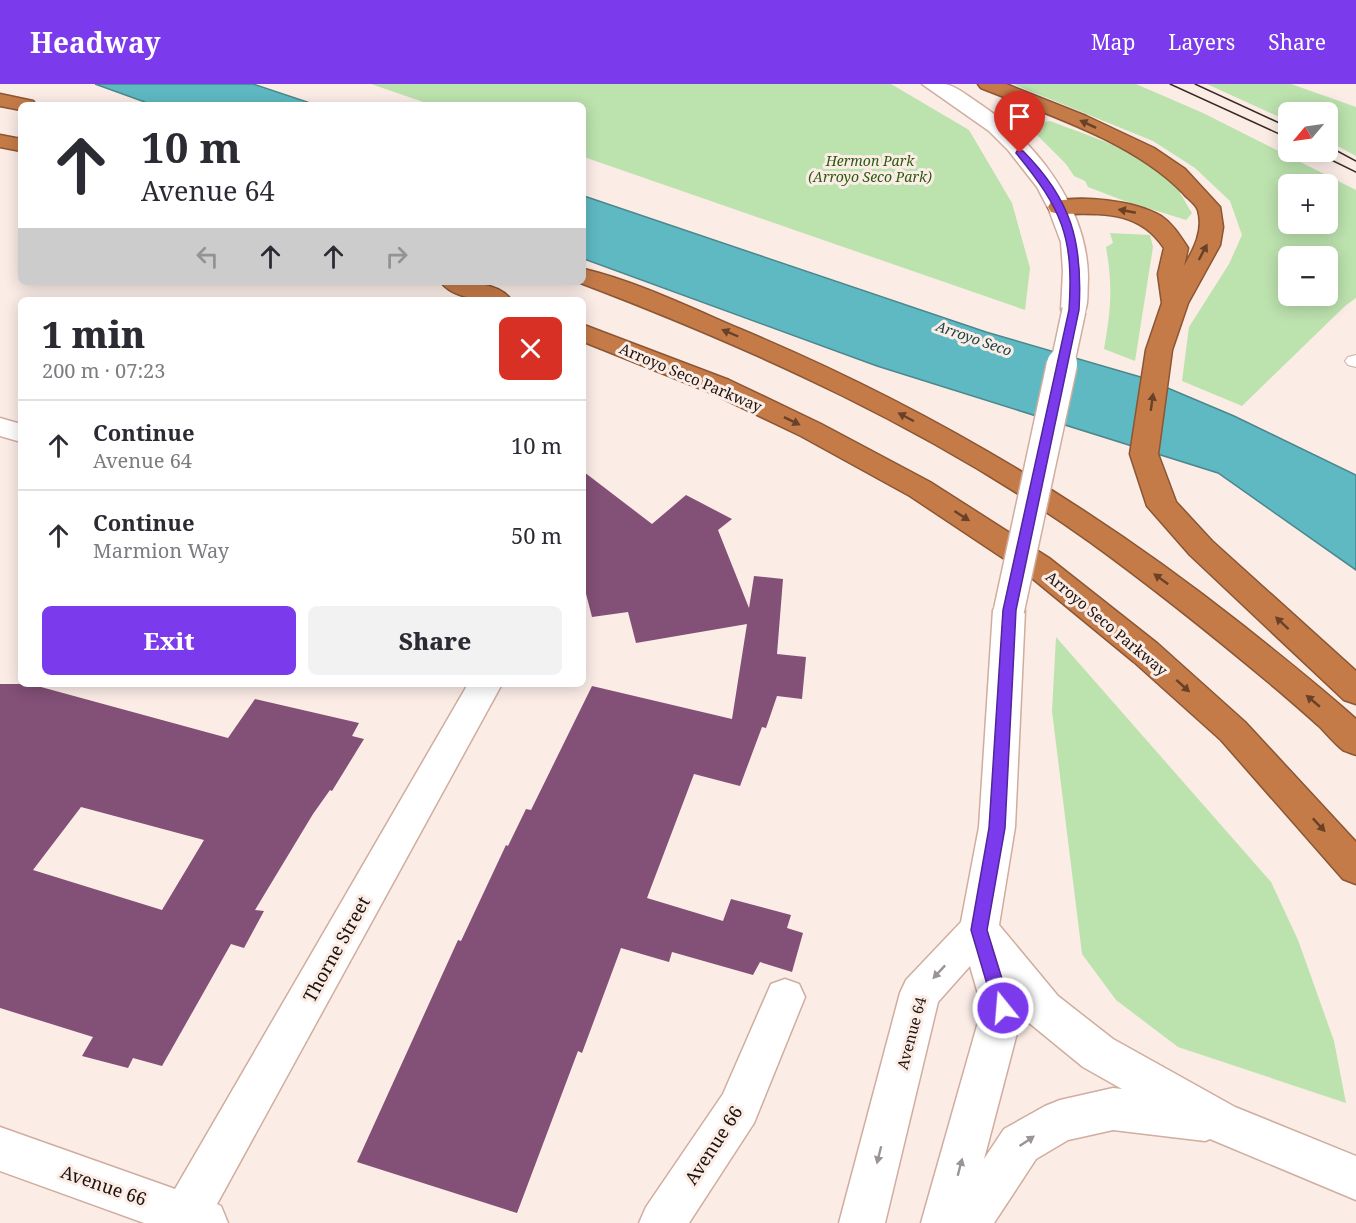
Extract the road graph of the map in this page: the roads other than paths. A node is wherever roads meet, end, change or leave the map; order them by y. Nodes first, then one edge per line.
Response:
1 (932, 84) edge
2 (988, 84) edge
3 (0, 100) edge
4 (18, 103) edge
5 (0, 141) edge
6 (18, 144) edge
7 (1059, 207) junction
8 (586, 277) edge
9 (461, 285) edge
10 (491, 297) edge
11 (1175, 303) junction
12 (586, 334) edge
13 (0, 427) edge
14 (18, 432) edge
15 (483, 687) edge
16 (1356, 691) edge
17 (1356, 741) edge
18 (1356, 868) edge
19 (979, 930) junction
20 (786, 997) dead end
21 (1220, 1122) junction
22 (0, 1149) edge
23 (1356, 1178) edge
24 (196, 1218) edge
25 (662, 1223) edge
26 (862, 1223) edge
27 (944, 1223) edge
28 (971, 1223) edge

1 - 7 street
11 -> 2 highway
3 - 4 highway
5 - 6 highway
11 -> 7 highway
7 - 19 street, bridge
17 -> 8 highway
9 - 10 highway
16 -> 11 highway
12 -> 18 highway, Arroyo Seco Parkway
13 - 14 street
15 - 24 street, Thorne Street
19 - 21 street
19 -> 26 street, Avenue 64
27 -> 19 street
20 - 25 street, Avenue 66
21 - 23 street
28 -> 21 street
22 - 24 street, Avenue 66

